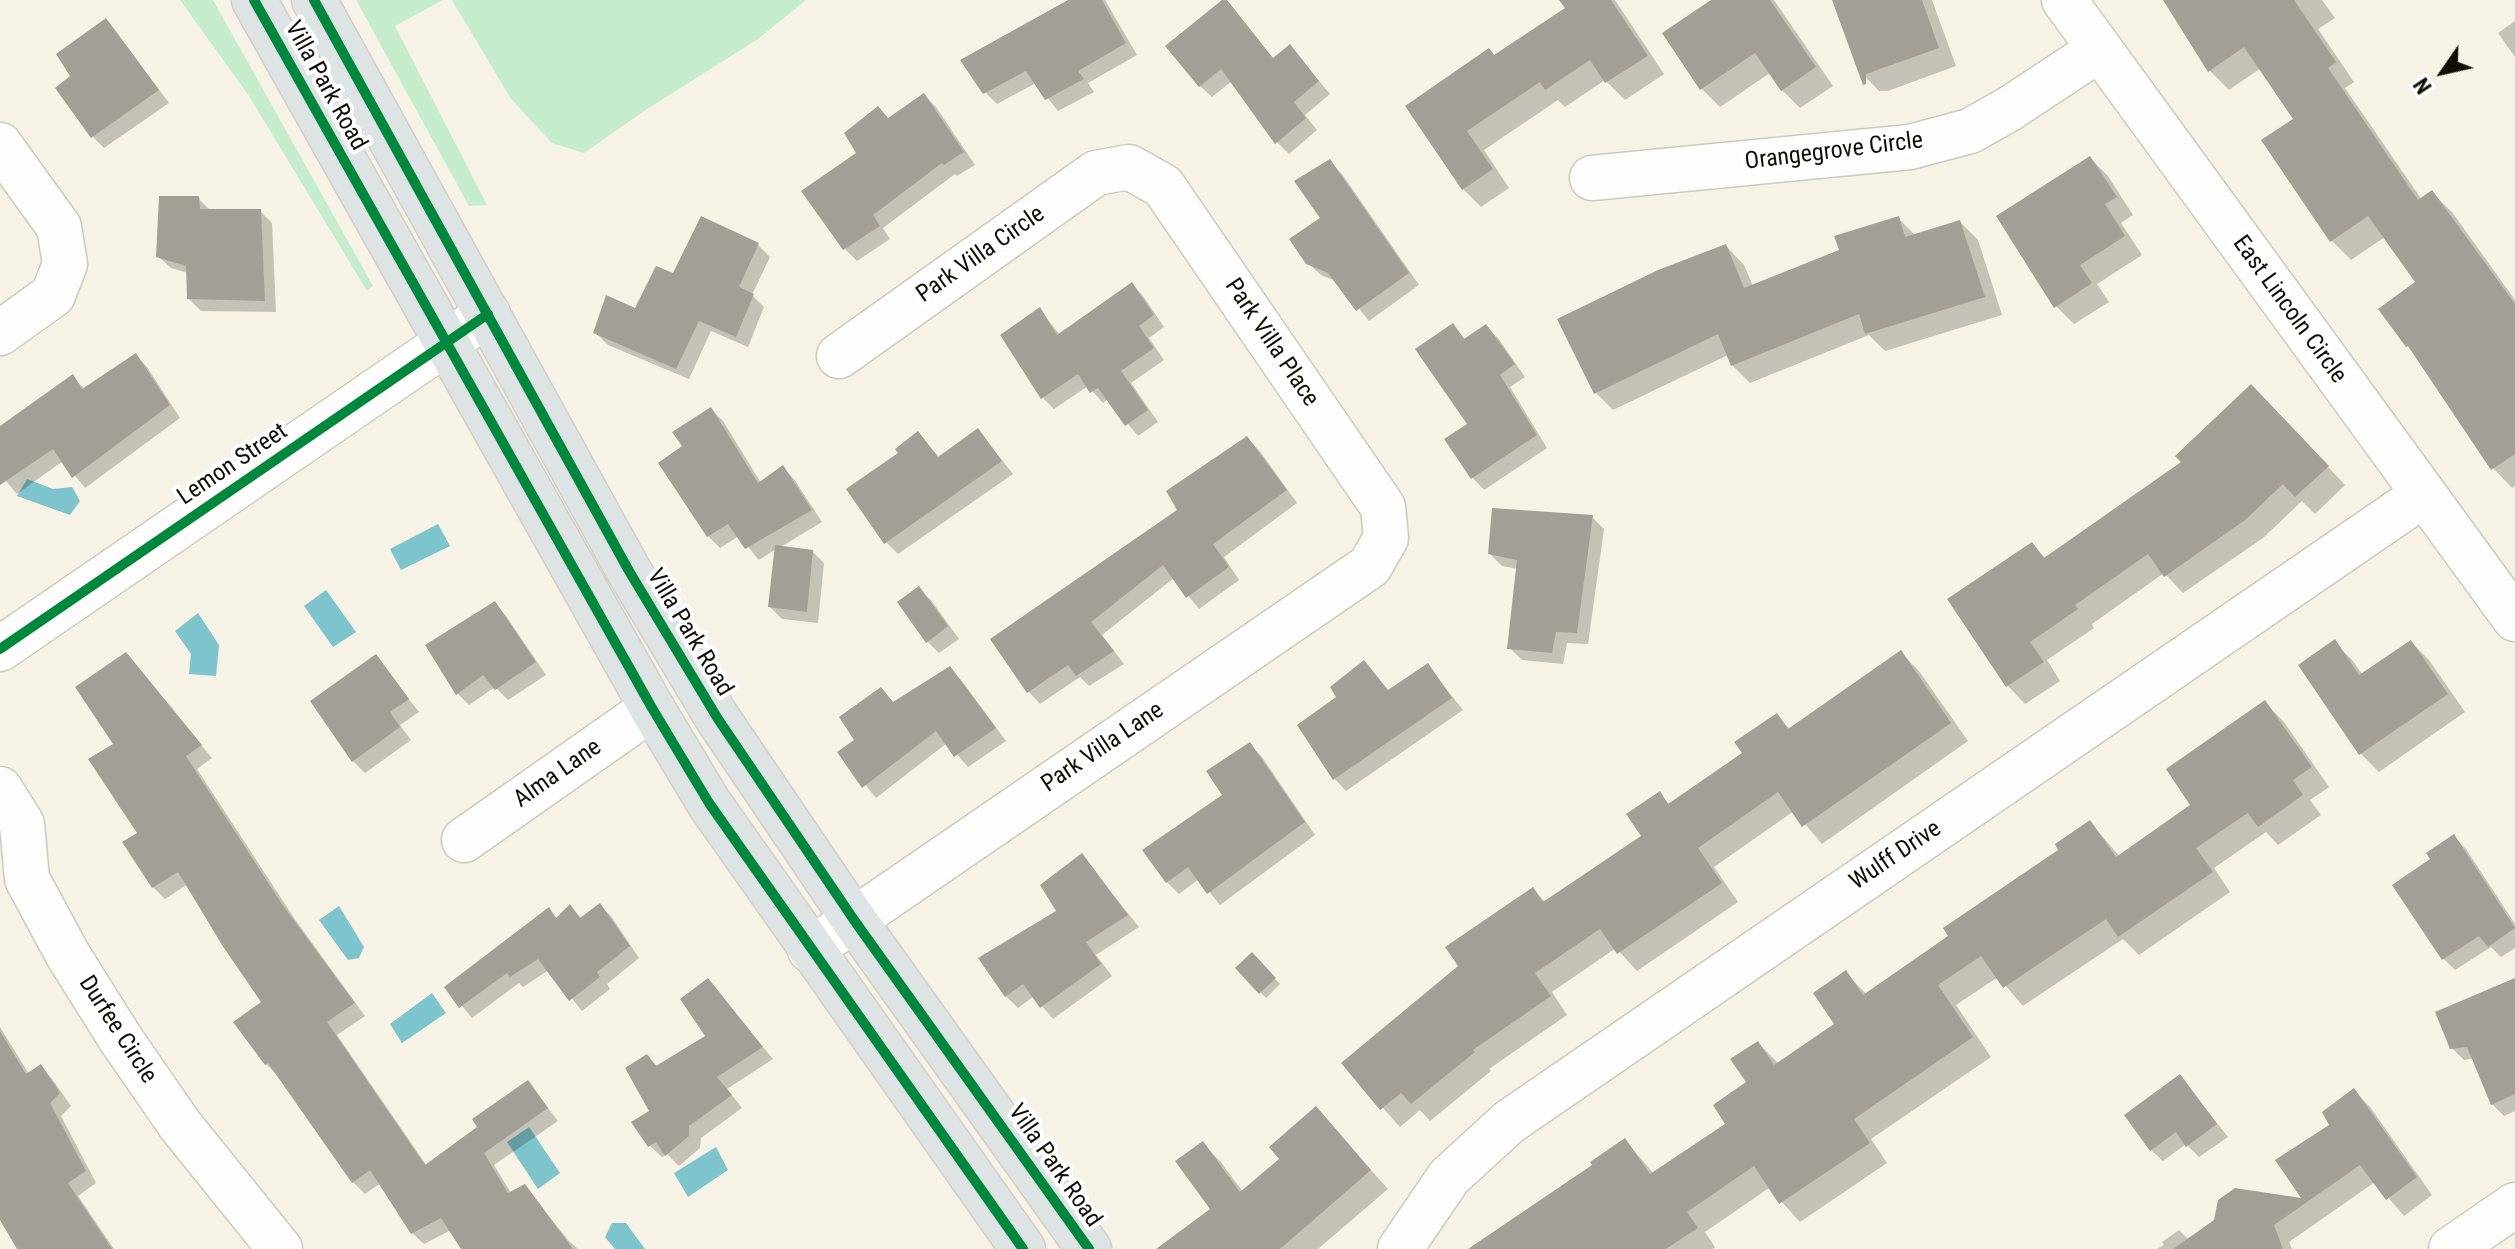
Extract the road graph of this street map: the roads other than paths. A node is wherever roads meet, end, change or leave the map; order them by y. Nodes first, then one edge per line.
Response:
1 (254, 0) edge
2 (314, 0) edge
3 (2064, 0) edge
4 (2100, 49) junction
5 (0, 145) edge
6 (1129, 167) joint
7 (1592, 178) dead end
8 (488, 314) junction
9 (0, 333) edge
10 (446, 344) junction
11 (839, 356) dead end
12 (2423, 495) junction
13 (1386, 538) joint
14 (2515, 619) edge
15 (0, 649) edge
16 (652, 708) junction
17 (0, 789) edge
18 (464, 840) dead end
19 (13, 870) edge
20 (854, 920) junction
21 (810, 950) junction
22 (2515, 1205) edge
23 (280, 1249) edge
24 (1023, 1249) edge
25 (1089, 1249) edge
26 (1400, 1249) edge
27 (2451, 1249) edge

1 - 10 main road, Villa Park Road
2 - 8 main road, Villa Park Road
3 - 4 street, East Lincoln Circle
4 - 7 street, Orangegrove Circle
4 - 12 street, East Lincoln Circle
5 - 9 street
6 - 11 street, Park Villa Circle
6 - 13 street, Park Villa Place
8 - 10 street, Lemon Street
8 - 20 main road, Villa Park Road
10 - 15 street, Lemon Street
10 - 16 main road, Villa Park Road
12 - 14 street, East Lincoln Circle
12 - 26 street, Wulff Drive
13 - 20 street, Park Villa Lane
16 - 18 street, Alma Lane
16 - 21 main road, Villa Park Road
17 - 19 street, Durfee Circle
19 - 23 street, Durfee Circle
20 - 21 street, Park Villa Lane
20 - 25 main road, Villa Park Road
21 - 24 main road, Villa Park Road
22 - 27 street

